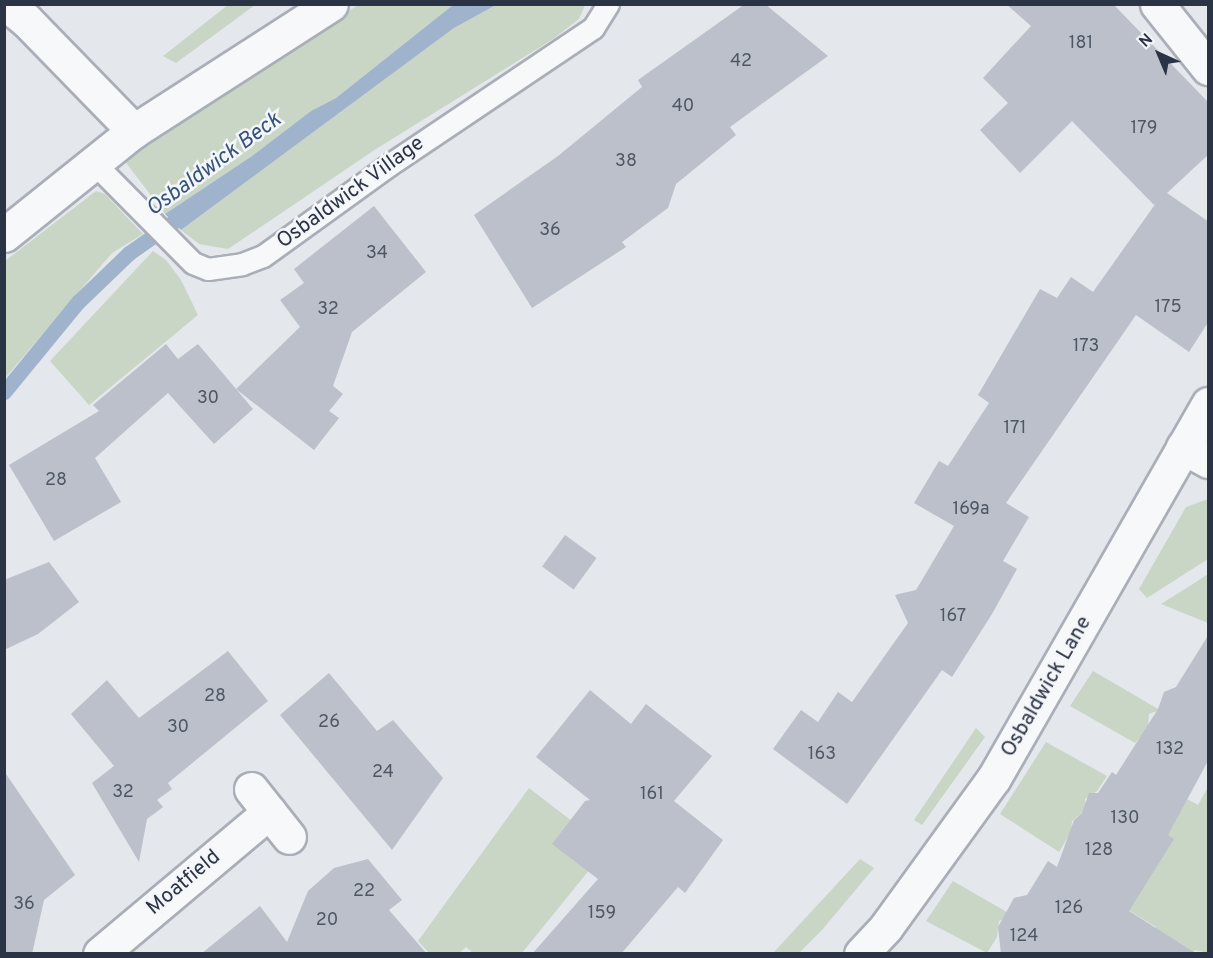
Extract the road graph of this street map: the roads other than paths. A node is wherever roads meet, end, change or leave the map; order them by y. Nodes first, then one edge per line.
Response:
1 (6, 4) edge
2 (331, 4) edge
3 (608, 4) edge
4 (1157, 4) edge
5 (1209, 68) edge
6 (134, 131) junction
7 (95, 164) junction
8 (4, 235) edge
9 (1209, 404) edge
10 (1196, 454) edge
11 (289, 837) dead end
12 (100, 954) edge
13 (861, 954) edge

1 - 6 street
2 - 6 street
3 - 7 lane, Osbaldwick Village
4 - 5 street
6 - 7 street
7 - 8 street
9 - 10 street, Osbaldwick Lane
10 - 13 street, Osbaldwick Lane
11 - 12 street, Moatfield

